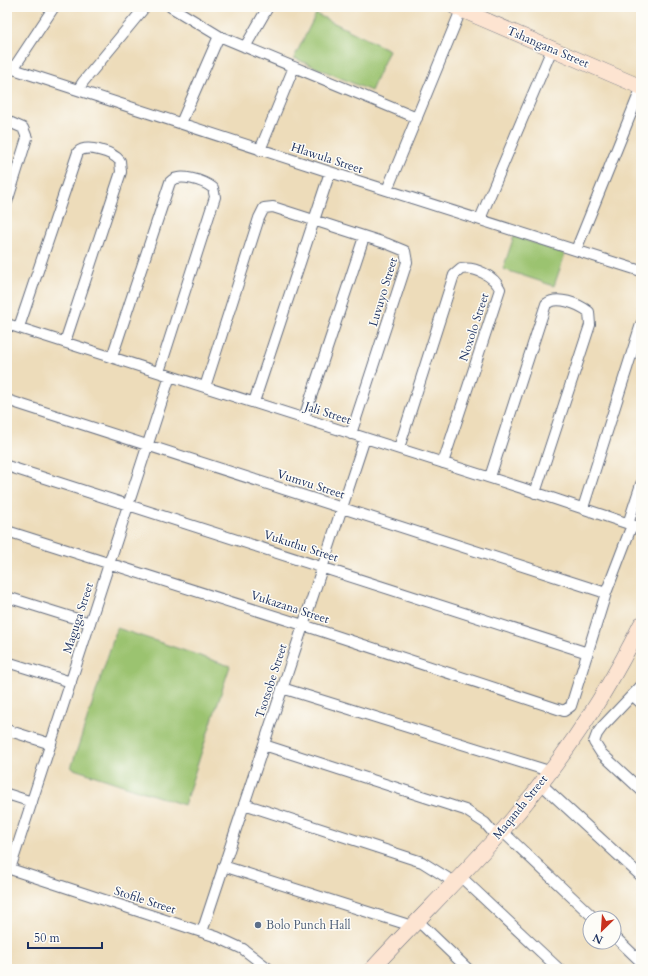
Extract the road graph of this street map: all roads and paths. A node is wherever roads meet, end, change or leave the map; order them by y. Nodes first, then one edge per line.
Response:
1 (54, 7) edge
2 (145, 7) edge
3 (171, 7) edge
4 (268, 7) edge
5 (458, 8) edge
6 (219, 36) junction
7 (245, 47) junction
8 (552, 49) junction
9 (294, 67) junction
10 (10, 68) edge
11 (641, 88) edge
12 (78, 90) junction
13 (417, 118) junction
14 (7, 121) edge
15 (181, 123) junction
16 (260, 150) junction
17 (330, 172) junction
18 (387, 190) junction
19 (7, 202) edge
20 (480, 219) junction
21 (313, 220) junction
22 (364, 237) junction
23 (576, 250) junction
24 (641, 271) edge
25 (7, 324) edge
26 (19, 327) junction
27 (640, 330) edge
28 (65, 342) junction
29 (112, 357) junction
30 (159, 372) junction
31 (170, 376) junction
32 (205, 387) junction
33 (7, 400) edge
34 (254, 402) junction
35 (304, 418) junction
36 (351, 434) junction
37 (365, 438) junction
38 (147, 445) junction
39 (399, 448) junction
40 (443, 463) junction
41 (7, 466) edge
42 (490, 477) junction
43 (641, 484) edge
44 (535, 493) junction
45 (128, 504) junction
46 (342, 508) junction
47 (583, 508) junction
48 (634, 526) edge
49 (7, 531) edge
50 (109, 563) junction
51 (323, 567) junction
52 (606, 593) junction
53 (7, 597) edge
54 (90, 624) junction
55 (303, 624) junction
56 (641, 624) edge
57 (588, 653) junction
58 (7, 662) edge
59 (71, 682) junction
60 (641, 686) edge
61 (282, 688) junction
62 (632, 695) junction
63 (641, 703) edge
64 (7, 730) edge
65 (51, 744) junction
66 (264, 745) junction
67 (545, 777) junction
68 (641, 790) edge
69 (7, 794) edge
70 (32, 802) junction
71 (244, 804) junction
72 (499, 833) junction
73 (223, 866) junction
74 (9, 869) edge
75 (641, 876) edge
76 (457, 879) junction
77 (585, 910) edge
78 (415, 923) junction
79 (202, 932) junction
80 (622, 944) edge
81 (641, 962) edge
82 (373, 968) edge
83 (269, 969) edge
84 (468, 969) edge
85 (559, 969) edge

1 - 10 street
2 - 12 street
3 - 6 street
4 - 7 street
5 - 8 street, Tshangana Street
5 - 13 street
6 - 7 street
6 - 15 street
7 - 9 street
8 - 11 street, Tshangana Street
8 - 20 street
9 - 13 street
9 - 16 street
10 - 12 street, Hlawula Street
11 - 23 street
12 - 15 street, Hlawula Street
13 - 18 street
14 - 19 street
15 - 16 street, Hlawula Street
16 - 17 street, Hlawula Street
17 - 18 street, Hlawula Street
17 - 21 street
18 - 20 street, Hlawula Street
20 - 23 street, Hlawula Street
21 - 22 street, Luvuyo Street
21 - 32 street, Luvuyo Street
21 - 34 street
22 - 35 street
22 - 36 street, Luvuyo Street
23 - 24 street, Hlawula Street
25 - 26 street, Jali Street
26 - 28 street, Jali Street
26 - 28 street
27 - 47 street
28 - 29 street, Jali Street
29 - 30 street, Jali Street
29 - 30 street
30 - 31 street, Jali Street
31 - 32 street, Jali Street
31 - 38 street, Maguga Street
32 - 34 street, Jali Street
33 - 38 street, Vumvu Street
34 - 35 street, Jali Street
35 - 36 street, Jali Street
36 - 37 street, Jali Street
37 - 39 street, Jali Street
37 - 46 street, Tsotsobe Street
38 - 45 street, Maguga Street
38 - 46 street, Vumvu Street
39 - 40 street, Jali Street
39 - 40 street, Noxolo Street
40 - 42 street, Jali Street
41 - 45 street, Vukuthu Street
42 - 44 street, Jali Street
42 - 44 street
43 - 48 street
44 - 47 street, Jali Street
45 - 50 street, Maguga Street
45 - 51 street, Vukuthu Street
46 - 51 street, Tsotsobe Street
46 - 52 street, Vumvu Street
47 - 48 street, Jali Street
48 - 52 street
49 - 50 street, Vukazana Street
50 - 54 street, Maguga Street
50 - 55 street, Vukazana Street
51 - 55 street, Tsotsobe Street
51 - 57 street, Vukuthu Street
52 - 57 street
53 - 54 street
54 - 59 street, Maguga Street
55 - 57 street, Vukazana Street
55 - 61 street, Tsotsobe Street
56 - 67 street, Maqanda Street
58 - 59 street
59 - 65 street, Maguga Street
60 - 62 street
61 - 66 street, Tsotsobe Street
61 - 67 street
62 - 63 street
62 - 68 street
64 - 65 street
65 - 70 street, Maguga Street
66 - 71 street, Tsotsobe Street
66 - 72 street
67 - 72 street, Maqanda Street
67 - 75 street
69 - 70 street
70 - 74 street, Maguga Street
71 - 73 street, Tsotsobe Street
71 - 76 street
72 - 76 street, Maqanda Street
72 - 77 street
73 - 78 street
73 - 79 street, Tsotsobe Street
74 - 79 street, Stofile Street
76 - 78 street, Maqanda Street
76 - 85 street
78 - 82 street, Maqanda Street
78 - 84 street
79 - 83 street, Stofile Street
80 - 81 street

